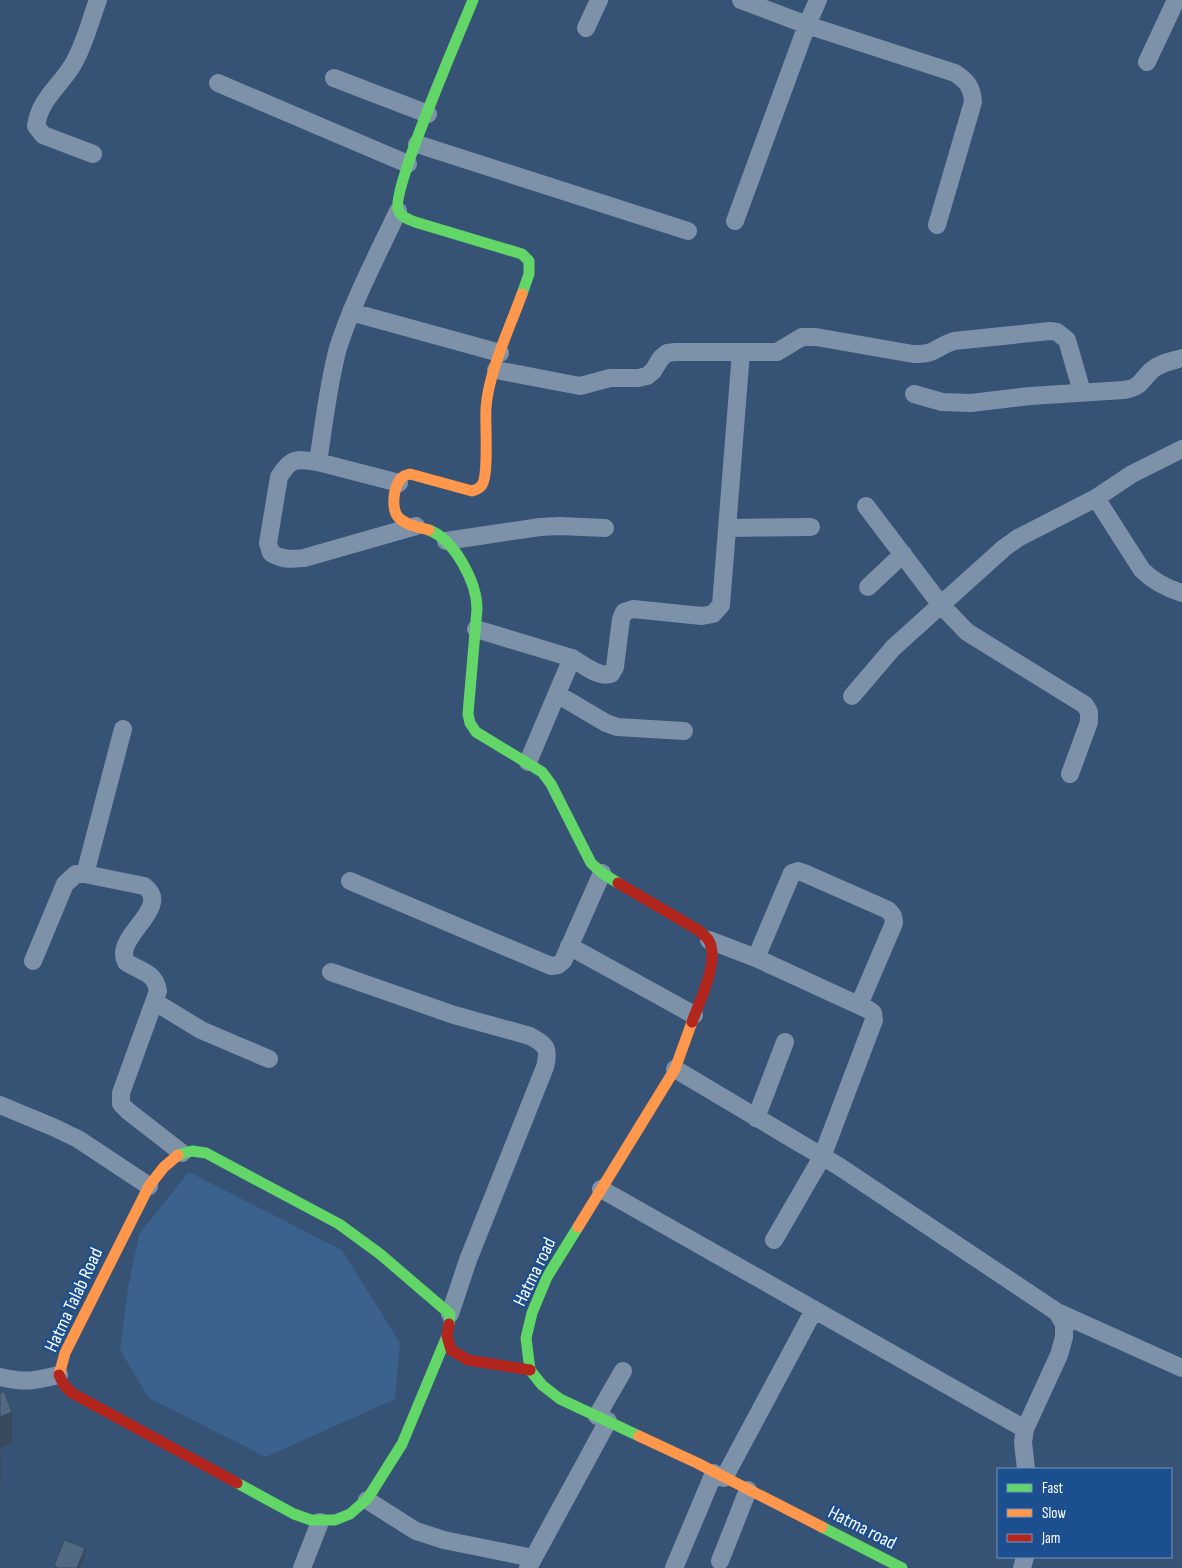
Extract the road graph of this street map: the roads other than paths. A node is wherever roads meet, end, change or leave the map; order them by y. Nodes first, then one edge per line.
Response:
1 (98, 0) edge
2 (473, 0) edge
3 (599, 0) edge
4 (741, 0) edge
5 (818, 0) edge
6 (1176, 0) edge
7 (807, 25) junction
8 (586, 28) dead end
9 (1147, 62) dead end
10 (334, 78) dead end
11 (218, 83) dead end
12 (428, 114) junction
13 (417, 144) junction
14 (92, 154) dead end
15 (408, 164) junction
16 (398, 211) junction
17 (735, 221) dead end
18 (937, 225) dead end
19 (688, 231) dead end
20 (351, 312) junction
21 (741, 352) junction
22 (498, 361) junction
23 (1181, 361) edge
24 (1082, 392) junction
25 (914, 394) dead end
26 (1182, 449) edge
27 (318, 462) junction
28 (399, 483) junction
29 (1096, 498) junction
30 (866, 506) dead end
31 (416, 526) junction
32 (811, 527) dead end
33 (605, 528) dead end
34 (727, 528) junction
35 (446, 541) junction
36 (902, 554) junction
37 (868, 586) dead end
38 (1182, 593) edge
39 (941, 605) junction
40 (476, 629) junction
41 (572, 658) junction
42 (557, 694) junction
43 (852, 696) dead end
44 (123, 728) dead end
45 (684, 731) dead end
46 (528, 762) junction
47 (1070, 774) dead end
48 (602, 873) junction
49 (85, 874) junction
50 (350, 881) dead end
51 (569, 946) junction
52 (711, 946) junction
53 (756, 958) junction
54 (33, 961) dead end
55 (331, 972) dead end
56 (155, 1002) junction
57 (859, 1005) junction
58 (694, 1015) junction
59 (785, 1042) dead end
60 (269, 1059) dead end
61 (674, 1069) junction
62 (0, 1105) edge
63 (756, 1118) junction
64 (182, 1153) junction
65 (822, 1157) junction
66 (149, 1186) junction
67 (601, 1189) junction
68 (774, 1240) dead end
69 (814, 1310) junction
70 (1057, 1312) junction
71 (450, 1314) junction
72 (447, 1336) junction
73 (1182, 1368) edge
74 (530, 1370) junction
75 (623, 1371) dead end
76 (59, 1375) junction
77 (0, 1378) edge
78 (602, 1419) junction
79 (1025, 1429) junction
80 (1026, 1468) edge
81 (719, 1476) junction
82 (748, 1490) junction
83 (367, 1500) junction
84 (320, 1522) junction
85 (720, 1561) dead end
86 (530, 1563) edge
87 (302, 1568) edge
88 (674, 1568) edge
89 (902, 1568) edge

1 - 14 street
2 - 12 street
3 - 8 street
4 - 7 street
5 - 7 street
6 - 9 street
7 - 17 street
7 - 18 street
10 - 12 street
11 - 15 street
12 - 13 street
13 - 15 street
13 - 19 street
15 - 16 street
16 - 20 street
16 - 22 street
20 - 22 street
20 - 27 street
21 - 22 street
21 - 24 street
21 - 34 street
22 - 28 street
23 - 24 street
24 - 25 street
26 - 29 street
27 - 28 street
27 - 31 street
28 - 31 street
29 - 38 street
29 - 39 street
30 - 36 street
31 - 35 street
32 - 34 street
33 - 35 street
34 - 41 street
35 - 40 street
36 - 37 street
36 - 39 street
39 - 43 street
39 - 47 street
40 - 41 street
40 - 46 street
41 - 42 street
42 - 45 street
42 - 46 street
44 - 49 street
46 - 48 street
48 - 51 street
48 - 52 street
49 - 54 street
49 - 56 street
50 - 51 street
51 - 58 street
52 - 53 street
52 - 58 street, Hatma road
53 - 57 street
53 - 57 street
55 - 71 street
56 - 60 street
56 - 64 street
57 - 65 street
58 - 61 street, Hatma road
59 - 63 street
61 - 63 street
61 - 67 street, Hatma road
62 - 66 street
63 - 65 street
64 - 66 street, Hatma Talab Road
64 - 71 street
65 - 68 street
65 - 70 street
66 - 76 street, Hatma Talab Road
67 - 69 street
67 - 74 street, Hatma road
69 - 79 street
69 - 81 street
70 - 73 street
70 - 79 street
71 - 72 street, Hatma Talab Road
72 - 74 street
72 - 83 street, Hatma Talab Road
74 - 78 street, Hatma road
75 - 78 street
76 - 77 street
76 - 84 street, Hatma Talab Road
78 - 81 street, Hatma road
78 - 86 street
79 - 80 street
81 - 82 street, Hatma road
81 - 88 street
82 - 85 street
82 - 89 street, Hatma road
83 - 84 street, Hatma Talab Road
83 - 86 street
84 - 87 street

